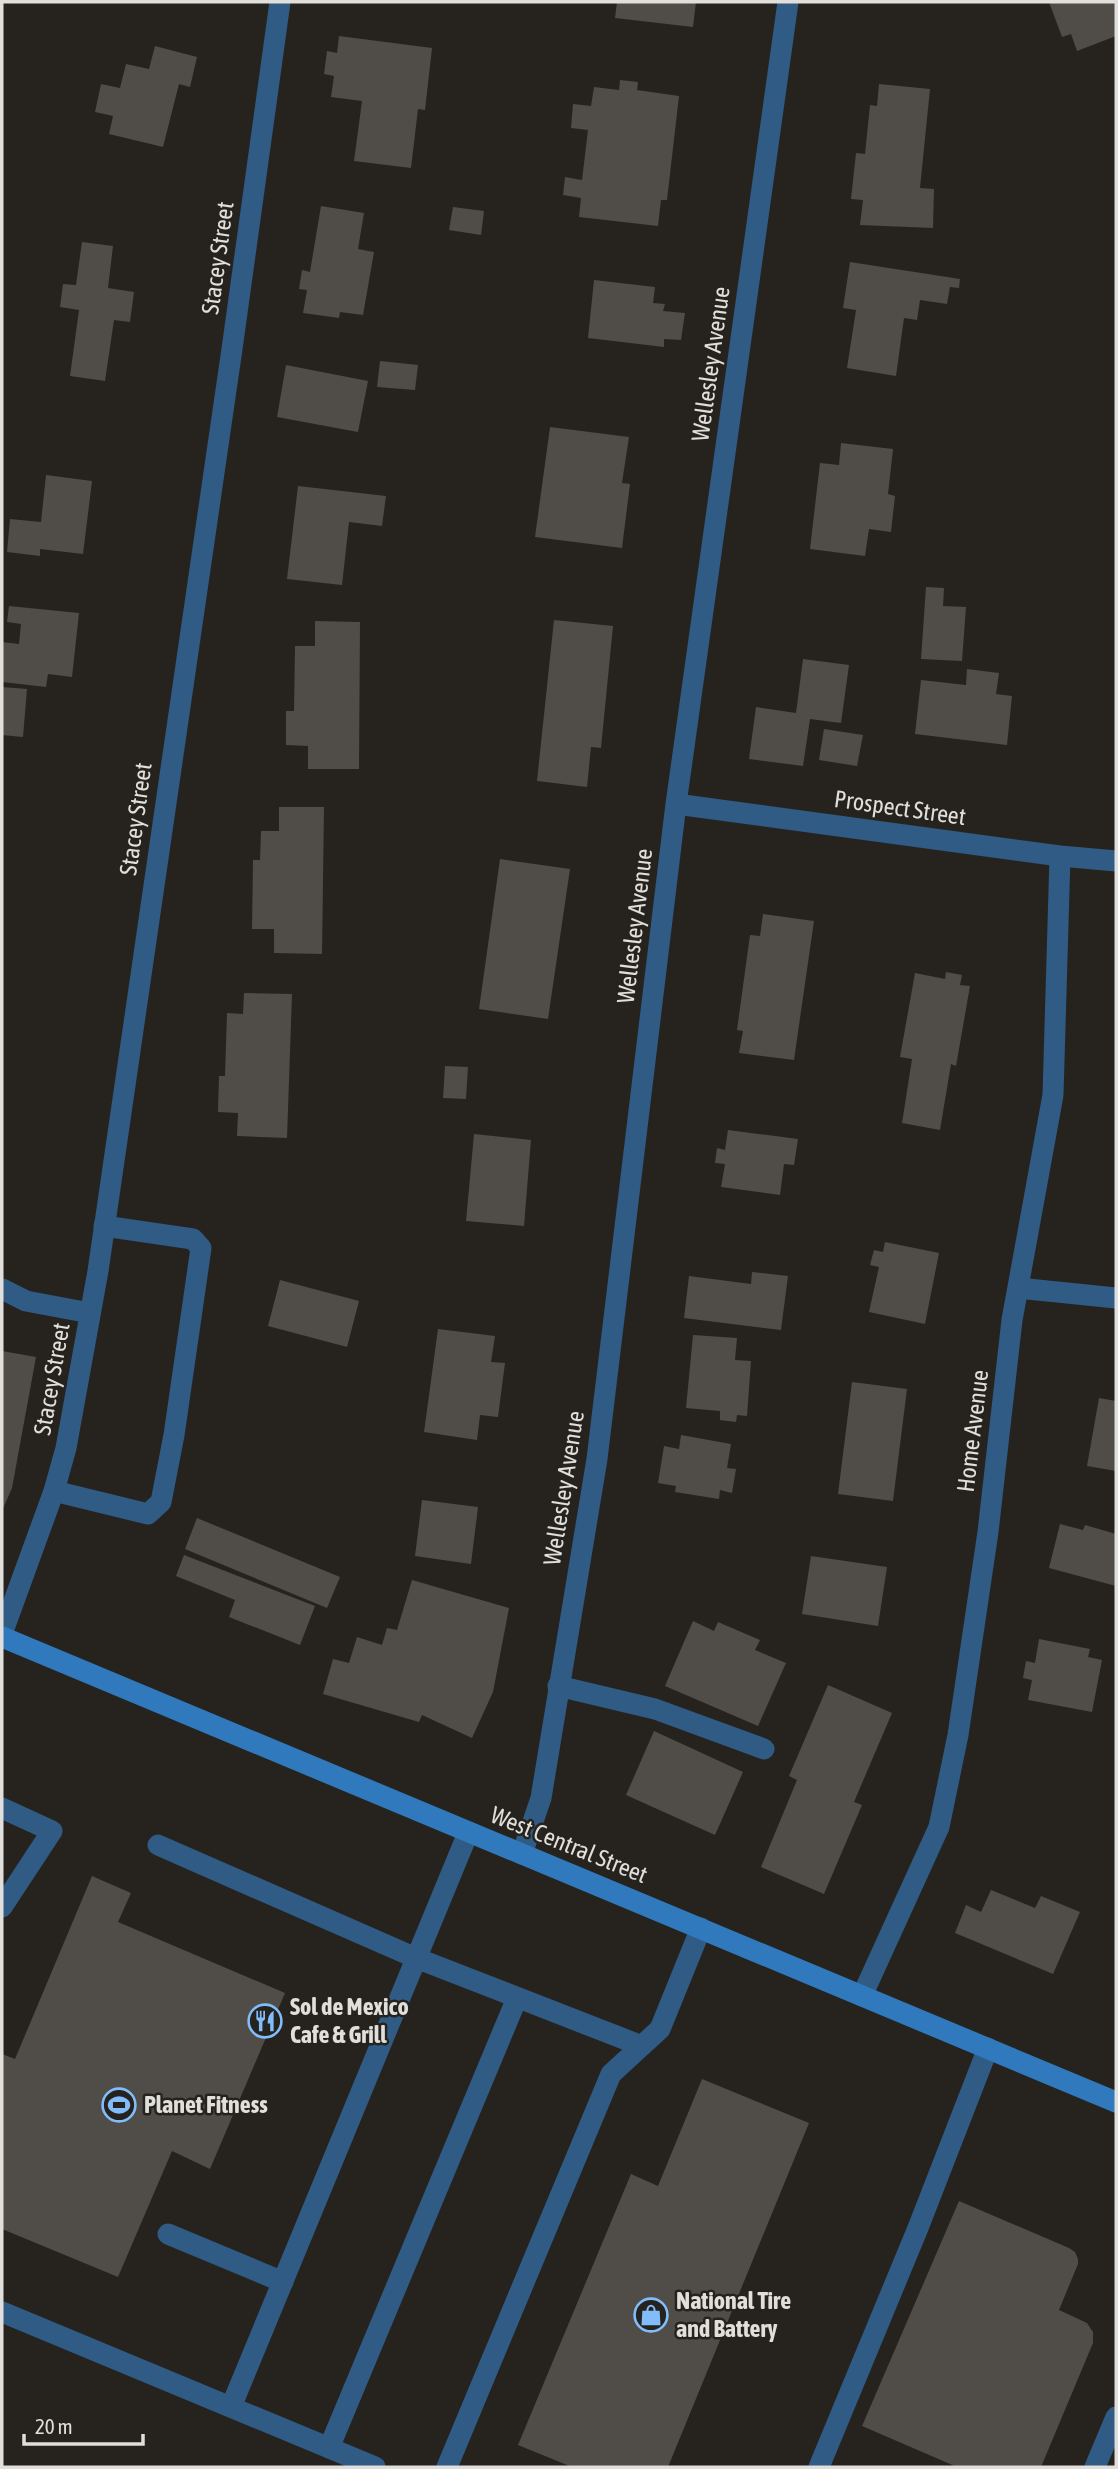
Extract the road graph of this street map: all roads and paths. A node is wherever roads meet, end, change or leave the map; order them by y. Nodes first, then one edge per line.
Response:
1 (280, 2) edge
2 (788, 2) edge
3 (676, 804) junction
4 (1060, 856) junction
5 (1116, 862) edge
6 (104, 1226) junction
7 (2, 1289) edge
8 (1018, 1289) junction
9 (1116, 1298) edge
10 (90, 1313) junction
11 (54, 1491) junction
12 (2, 1636) edge
13 (558, 1686) junction
14 (764, 1749) dead end
15 (2, 1808) edge
16 (468, 1833) junction
17 (158, 1845) dead end
18 (522, 1854) junction
19 (2, 1907) edge
20 (701, 1928) junction
21 (416, 1958) junction
22 (862, 1996) junction
23 (517, 1998) junction
24 (642, 2046) junction
25 (988, 2048) junction
26 (1116, 2102) edge
27 (167, 2234) dead end
28 (283, 2282) junction
29 (2, 2312) edge
30 (231, 2407) junction
31 (1116, 2417) edge
32 (330, 2448) junction
33 (375, 2467) edge
34 (447, 2467) edge
35 (819, 2467) edge
36 (1095, 2467) edge

1 - 6 street, Stacey Street
2 - 3 street, Wellesley Avenue
3 - 4 street, Prospect Street
3 - 13 street, Wellesley Avenue
4 - 5 street, Prospect Street
4 - 8 street, Home Avenue
6 - 10 street, Stacey Street
6 - 11 street
7 - 10 street
8 - 9 street
8 - 22 street, Home Avenue
10 - 11 street, Stacey Street
11 - 12 street, Stacey Street
12 - 16 main road, West Central Street
13 - 14 street
13 - 18 street, Wellesley Avenue
15 - 19 street
16 - 18 main road, West Central Street
16 - 21 street
17 - 21 street
18 - 20 main road, West Central Street
20 - 22 main road, West Central Street
20 - 24 street
21 - 23 street
21 - 28 street
22 - 25 main road, West Central Street
23 - 24 street
23 - 32 street
24 - 34 street
25 - 26 main road, West Central Street
25 - 35 street
27 - 28 street
28 - 30 street
29 - 30 street
30 - 32 street
31 - 36 street
32 - 33 street

